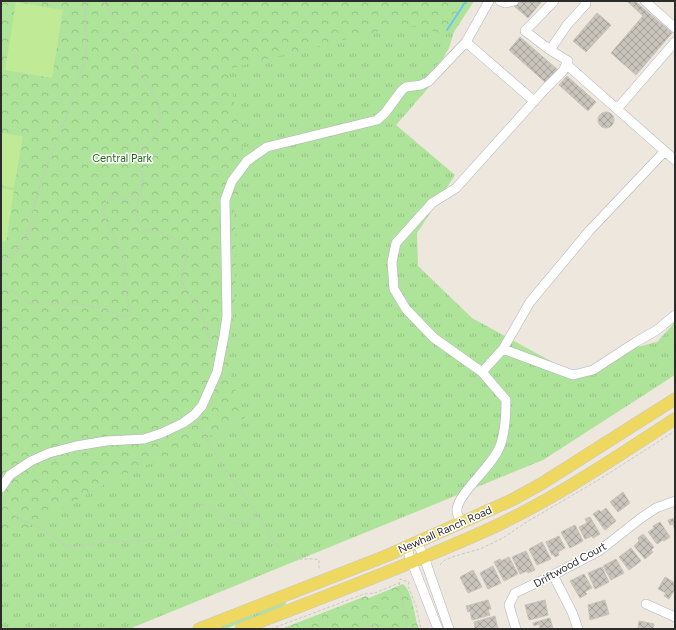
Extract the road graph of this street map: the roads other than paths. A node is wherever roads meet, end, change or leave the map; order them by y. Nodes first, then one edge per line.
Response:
1 (489, 1) edge
2 (500, 1) edge
3 (514, 1) edge
4 (554, 1) edge
5 (585, 1) edge
6 (645, 1) edge
7 (675, 28) edge
8 (466, 42) junction
9 (675, 42) edge
10 (550, 50) junction
11 (566, 64) junction
12 (534, 101) junction
13 (617, 109) junction
14 (665, 151) junction
15 (675, 160) edge
16 (675, 314) edge
17 (503, 349) junction
18 (482, 372) junction
19 (675, 400) edge
20 (675, 419) edge
21 (1, 488) edge
22 (675, 501) edge
23 (462, 523) junction
24 (418, 542) junction
25 (406, 547) junction
26 (424, 556) junction
27 (412, 562) junction
28 (553, 575) junction
29 (646, 604) dead end
30 (675, 617) edge
31 (199, 629) edge
32 (241, 629) edge
33 (438, 629) edge
34 (449, 629) edge
35 (516, 629) edge
36 (578, 629) edge

1 - 8 street
2 - 3 street
4 - 10 street
5 - 10 street
6 - 7 street
8 - 12 street
8 - 21 street
9 - 13 street
10 - 11 street
11 - 12 street
11 - 13 street
12 - 18 street
13 - 14 street
14 - 15 street
14 - 17 street
16 - 17 street
17 - 18 street
18 - 23 street
19 - 23 main road, Newhall Ranch Road
20 - 26 main road, Newhall Ranch Road
22 - 28 street, Driftwood Court
23 - 24 main road, Newhall Ranch Road
24 - 25 main road, Newhall Ranch Road
24 - 26 street
25 - 27 street
25 - 31 main road, Newhall Ranch Road
26 - 27 main road, Newhall Ranch Road
26 - 34 street
27 - 32 main road, Newhall Ranch Road
27 - 33 street
28 - 35 street, Driftwood Court
28 - 36 street
29 - 30 street

